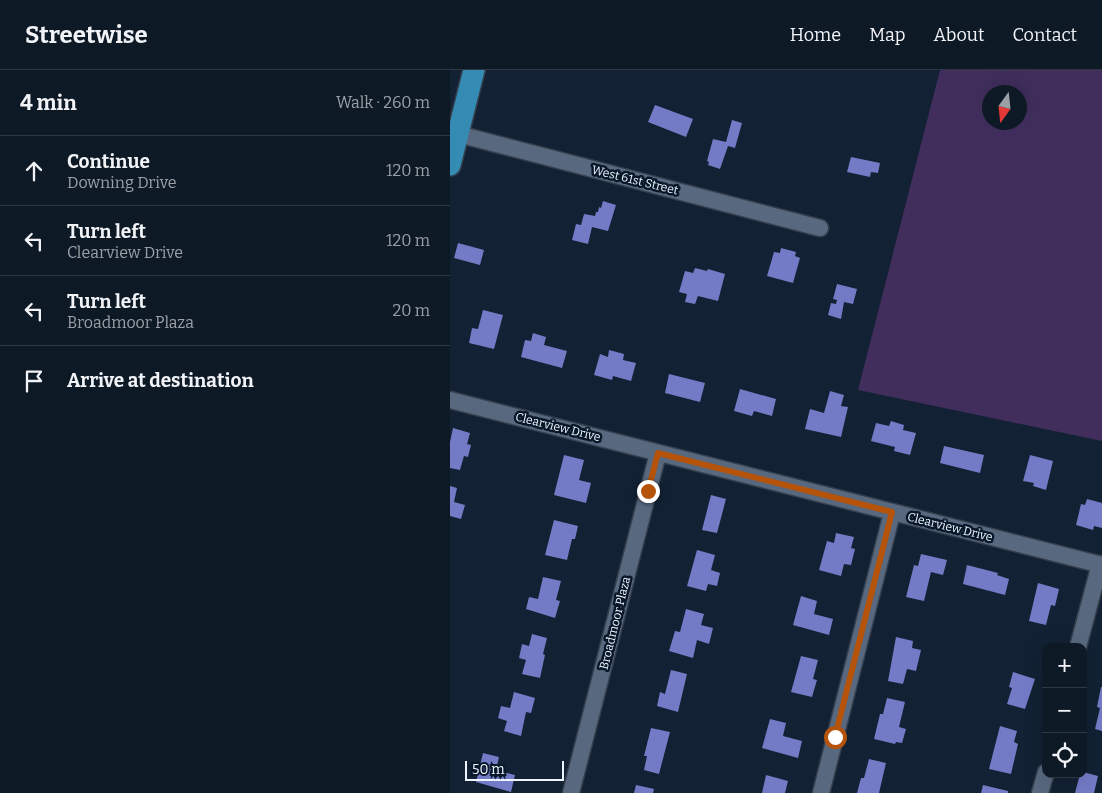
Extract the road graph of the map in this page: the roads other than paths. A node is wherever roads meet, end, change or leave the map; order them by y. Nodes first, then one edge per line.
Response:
1 (474, 70) edge
2 (454, 133) edge
3 (450, 165) edge
4 (820, 228) dead end
5 (450, 400) edge
6 (658, 453) junction
7 (892, 512) junction
8 (1101, 564) edge
9 (1079, 643) edge
10 (1044, 778) edge
11 (571, 793) edge
12 (821, 793) edge
13 (1040, 793) edge

1 - 2 main road
2 - 3 main road
2 - 4 street, West 61st Street
5 - 6 street, Clearview Drive
6 - 7 street, Clearview Drive
6 - 11 street, Broadmoor Plaza
7 - 8 street, Clearview Drive
7 - 12 street
8 - 9 street
10 - 13 street

